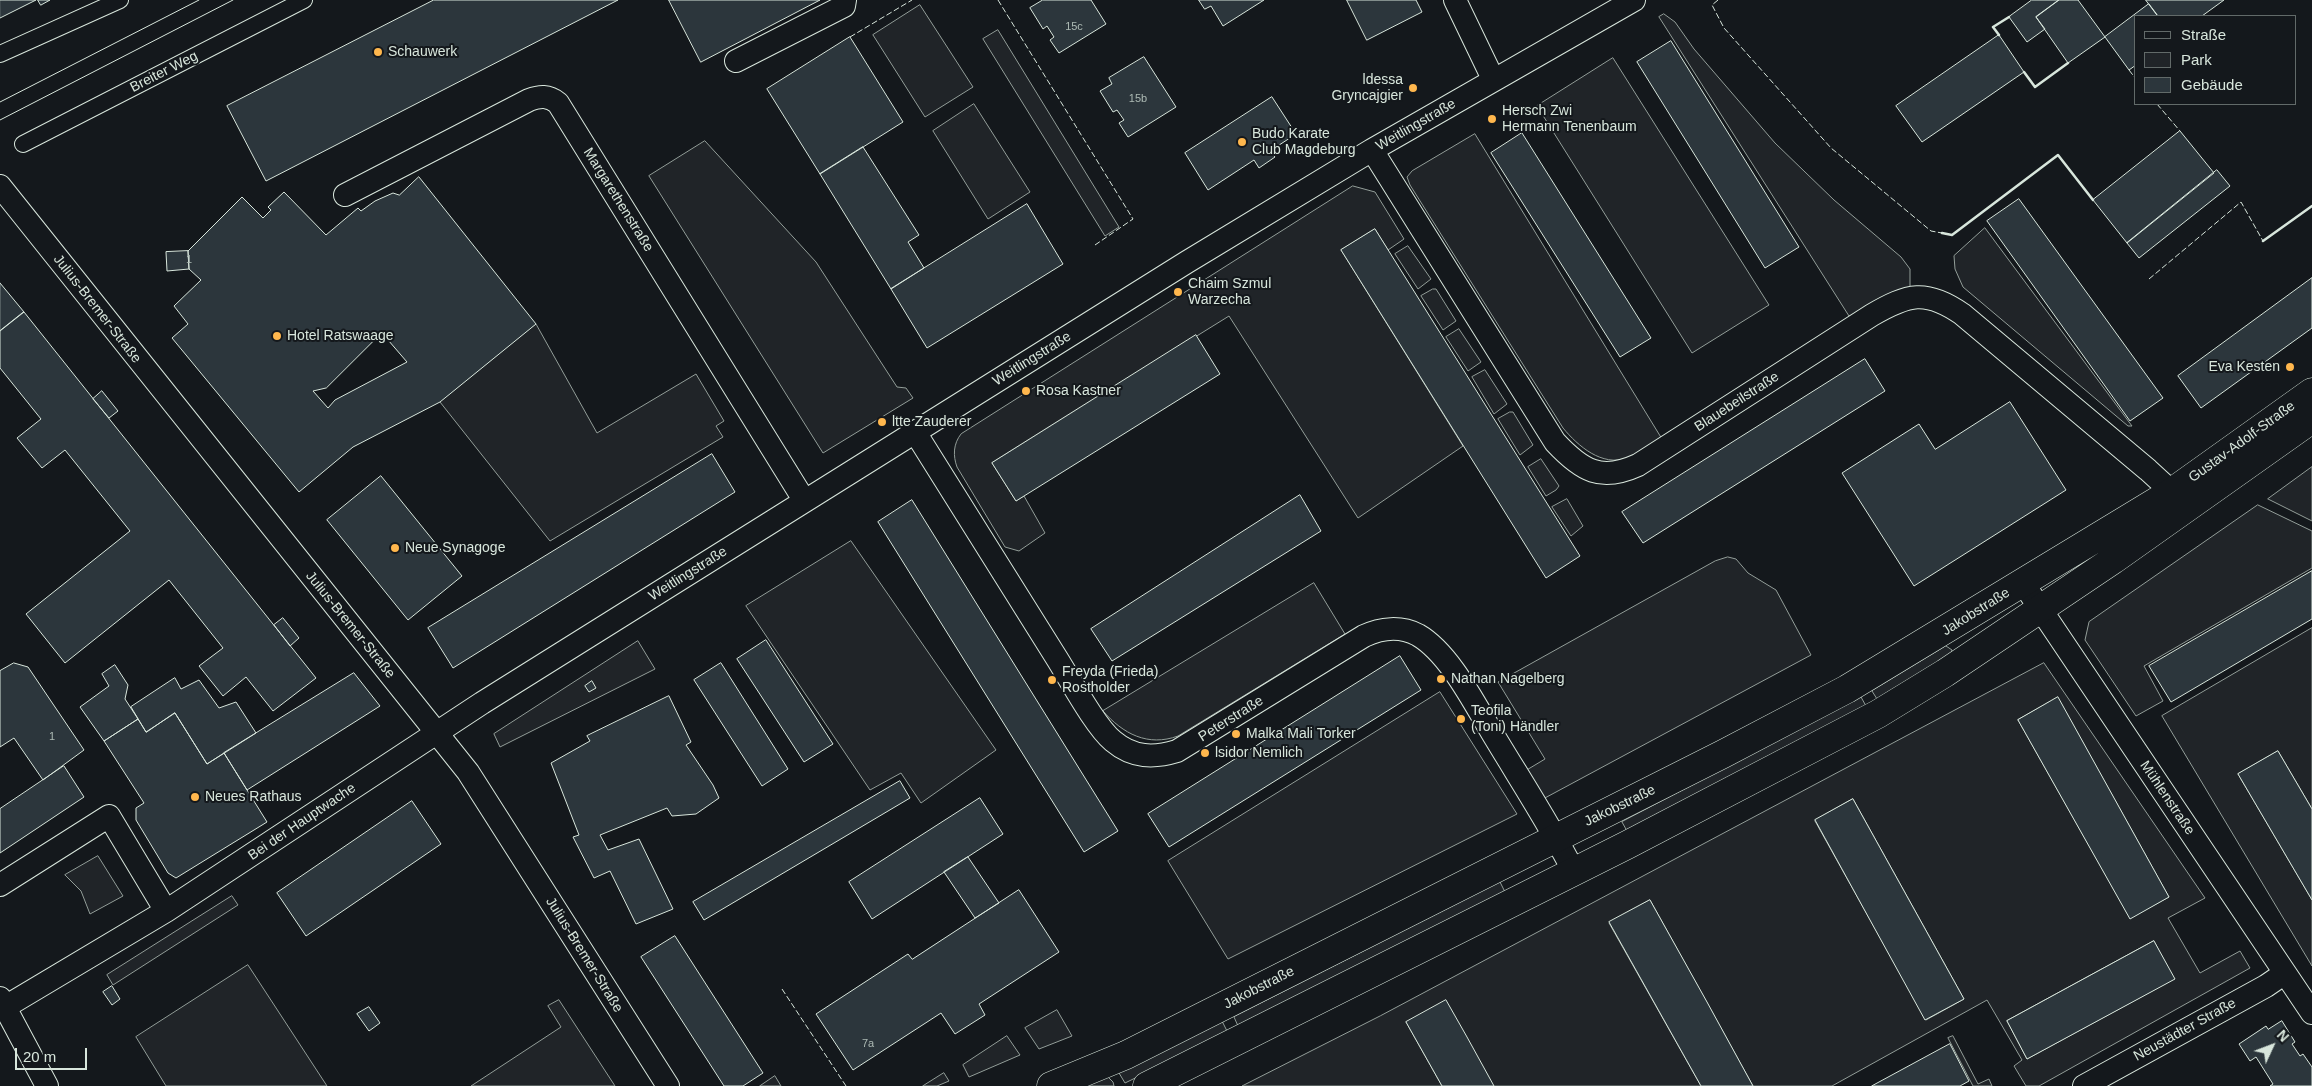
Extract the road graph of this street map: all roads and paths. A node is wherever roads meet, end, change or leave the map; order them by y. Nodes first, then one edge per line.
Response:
1 (120, 0) edge
2 (304, 0) edge
3 (1455, 0) edge
4 (1634, 0) edge
5 (844, 3) edge
6 (0, 54) edge
7 (736, 61) dead end
8 (1494, 79) junction
9 (23, 144) dead end
10 (1372, 150) junction
11 (0, 186) edge
12 (345, 195) dead end
13 (2312, 392) edge
14 (2312, 419) edge
15 (915, 432) junction
16 (804, 500) junction
17 (2178, 501) junction
18 (2023, 583) junction
19 (2040, 608) junction
20 (438, 732) junction
21 (1556, 837) junction
22 (1574, 872) junction
23 (0, 885) edge
24 (166, 911) junction
25 (2285, 973) junction
26 (2, 1003) edge
27 (2312, 1013) edge
28 (47, 1086) edge
29 (668, 1086) edge
30 (1051, 1086) edge
31 (1147, 1086) edge
32 (2084, 1086) edge

1 - 6 street
2 - 9 street, Breiter Weg
3 - 8 street
4 - 8 street, Weitlingstraße
5 - 7 street
8 - 10 street, Weitlingstraße
10 - 15 street, Weitlingstraße
10 - 17 street, Blauebeilstraße
11 - 20 street, Julius-Bremer-Straße
12 - 16 street, Margarethenstraße
13 - 17 street, Gustav-Adolf-Straße
14 - 17 street, Gustav-Adolf-Straße
15 - 16 street, Weitlingstraße
15 - 21 street, Peterstraße
16 - 20 street, Weitlingstraße
17 - 18 street, Jakobstraße
17 - 19 street
18 - 19 street, Mühlenstraße
18 - 21 street, Jakobstraße
19 - 22 street
19 - 25 street, Mühlenstraße
20 - 24 street, Bei der Hauptwache
20 - 29 street, Julius-Bremer-Straße
21 - 22 street, Peterstraße
21 - 30 street, Jakobstraße
22 - 31 street
23 - 24 street
24 - 26 street, Bei der Hauptwache
25 - 27 street, Mühlenstraße
25 - 32 street, Neustädter Straße
26 - 28 street, Bei der Hauptwache

